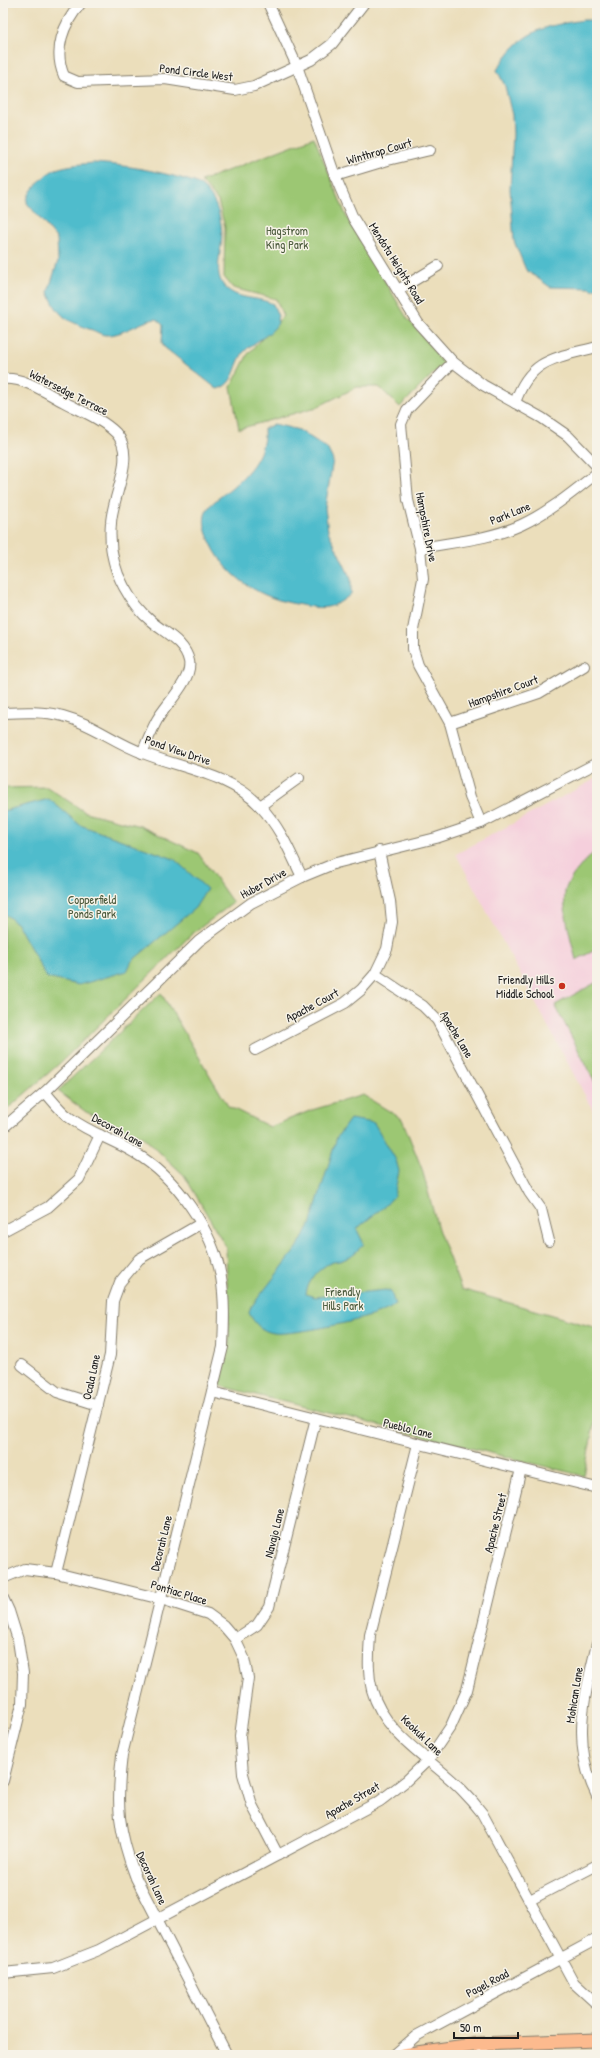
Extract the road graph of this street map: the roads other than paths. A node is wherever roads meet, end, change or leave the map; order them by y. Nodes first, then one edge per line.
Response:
1 (81, 3) edge
2 (268, 3) edge
3 (364, 3) edge
4 (297, 66) junction
5 (430, 150) dead end
6 (335, 176) junction
7 (438, 266) dead end
8 (398, 290) junction
9 (597, 347) edge
10 (453, 362) junction
11 (3, 379) edge
12 (515, 403) junction
13 (597, 466) edge
14 (597, 473) edge
15 (420, 548) junction
16 (584, 666) dead end
17 (3, 712) edge
18 (450, 724) junction
19 (142, 753) junction
20 (597, 763) edge
21 (299, 778) dead end
22 (260, 806) junction
23 (481, 823) junction
24 (379, 851) junction
25 (302, 877) junction
26 (375, 974) junction
27 (255, 1050) dead end
28 (45, 1092) junction
29 (3, 1128) edge
30 (100, 1135) junction
31 (200, 1224) junction
32 (3, 1231) edge
33 (549, 1240) dead end
34 (22, 1365) dead end
35 (212, 1392) junction
36 (98, 1404) junction
37 (316, 1418) junction
38 (418, 1444) junction
39 (521, 1469) junction
40 (597, 1488) edge
41 (56, 1574) junction
42 (3, 1578) edge
43 (3, 1598) edge
44 (161, 1599) junction
45 (235, 1639) junction
46 (597, 1644) edge
47 (428, 1760) junction
48 (3, 1781) edge
49 (597, 1796) edge
50 (278, 1855) junction
51 (597, 1865) edge
52 (530, 1900) junction
53 (158, 1919) junction
54 (597, 1939) edge
55 (562, 1958) junction
56 (3, 1973) edge
57 (597, 2004) edge
58 (597, 2040) edge
59 (482, 2049) edge
60 (227, 2055) edge
61 (394, 2055) edge
62 (403, 2055) edge

1 - 4 street, Pond Circle West
2 - 4 street, Mendota Heights Road
3 - 4 street, Pond Circle West
4 - 6 street, Mendota Heights Road
5 - 6 street, Winthrop Court
6 - 8 street, Mendota Heights Road
7 - 8 street
8 - 10 street, Mendota Heights Road
9 - 12 street
10 - 12 street, Mendota Heights Road
10 - 15 street, Hampshire Drive
11 - 19 street, Watersedge Terrace
12 - 13 street, Mendota Heights Road
14 - 15 street, Park Lane
15 - 18 street, Hampshire Drive
16 - 18 street, Hampshire Court
17 - 19 street, Pond View Drive
18 - 23 street, Hampshire Drive
19 - 22 street, Pond View Drive
20 - 23 street, Huber Drive
21 - 22 street
22 - 25 street, Pond View Drive
23 - 24 street, Huber Drive
24 - 25 street, Huber Drive
24 - 26 street
25 - 28 street, Huber Drive
26 - 27 street, Apache Court
26 - 33 street, Apache Lane
28 - 29 street, Huber Drive
28 - 30 street, Decorah Lane
30 - 31 street, Decorah Lane
30 - 32 street
31 - 35 street, Decorah Lane
31 - 36 street, Ocala Lane
34 - 36 street
35 - 37 street, Pueblo Lane
35 - 44 street, Decorah Lane
36 - 41 street, Ocala Lane
37 - 38 street, Pueblo Lane
37 - 45 street, Navajo Lane
38 - 39 street, Pueblo Lane
38 - 47 street, Keokuk Lane
39 - 40 street, Pueblo Lane
39 - 47 street, Apache Street
41 - 42 street, Pontiac Place
41 - 44 street, Pontiac Place
43 - 48 street
44 - 45 street, Pontiac Place
44 - 53 street, Decorah Lane
45 - 50 street, Pontiac Place
46 - 49 street, Mohican Lane
47 - 50 street, Apache Street
47 - 52 street, Keokuk Lane
50 - 53 street, Apache Street
51 - 52 street
52 - 55 street, Keokuk Lane
53 - 56 street, Apache Street
53 - 60 street, Decorah Lane
54 - 55 street, Pagel Road
55 - 57 street, Keokuk Lane
55 - 61 street, Pagel Road
58 - 59 main road
59 - 62 main road

